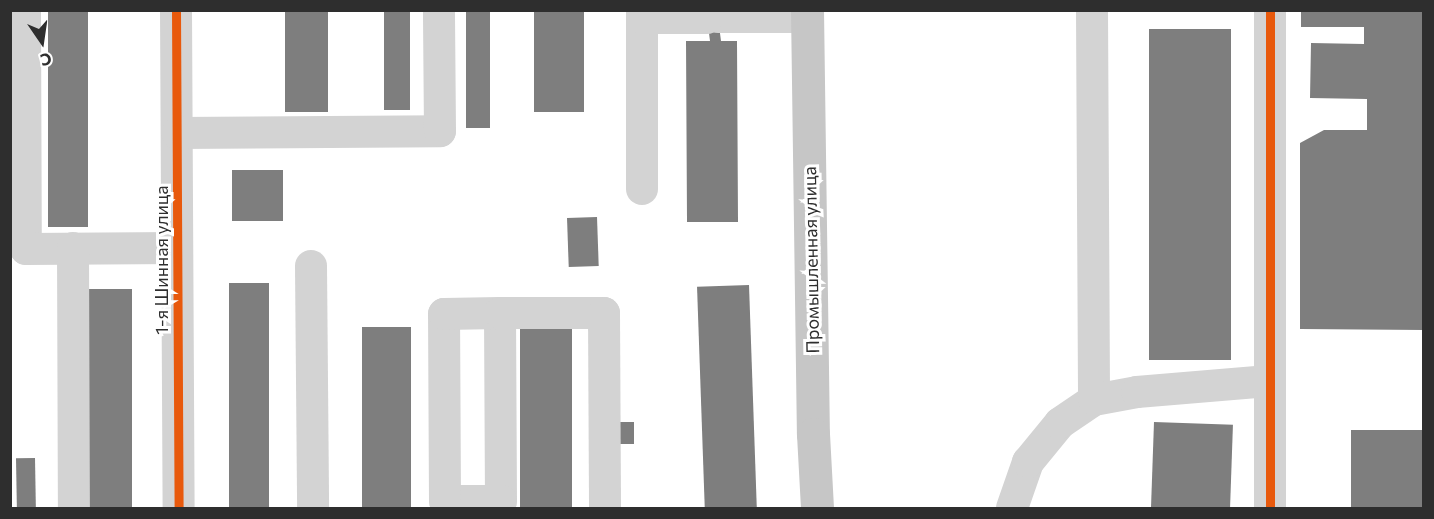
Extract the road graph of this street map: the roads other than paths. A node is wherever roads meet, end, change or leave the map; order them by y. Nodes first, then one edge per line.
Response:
1 (25, 10) edge
2 (176, 10) edge
3 (439, 10) edge
4 (1092, 10) edge
5 (1270, 10) edge
6 (642, 14) edge
7 (807, 14) edge
8 (177, 133) junction
9 (642, 189) dead end
10 (73, 248) junction
11 (177, 248) junction
12 (311, 266) dead end
13 (500, 314) junction
14 (1269, 381) junction
15 (1094, 400) junction
16 (74, 508) edge
17 (179, 508) edge
18 (313, 508) edge
19 (605, 508) edge
20 (817, 508) edge
21 (1012, 508) edge
22 (1270, 508) edge

1 - 10 street
2 - 8 street, 1-я Шинная улица
3 - 8 street
4 - 15 street
5 - 14 street
6 - 7 street
6 - 9 street
7 - 20 main road, Промышленная улица
8 - 11 street, 1-я Шинная улица
10 - 11 street
10 - 16 street
11 - 17 street, 1-я Шинная улица
12 - 18 street
13 - 13 street
13 - 19 street
14 - 15 street
14 - 22 street
15 - 21 street

